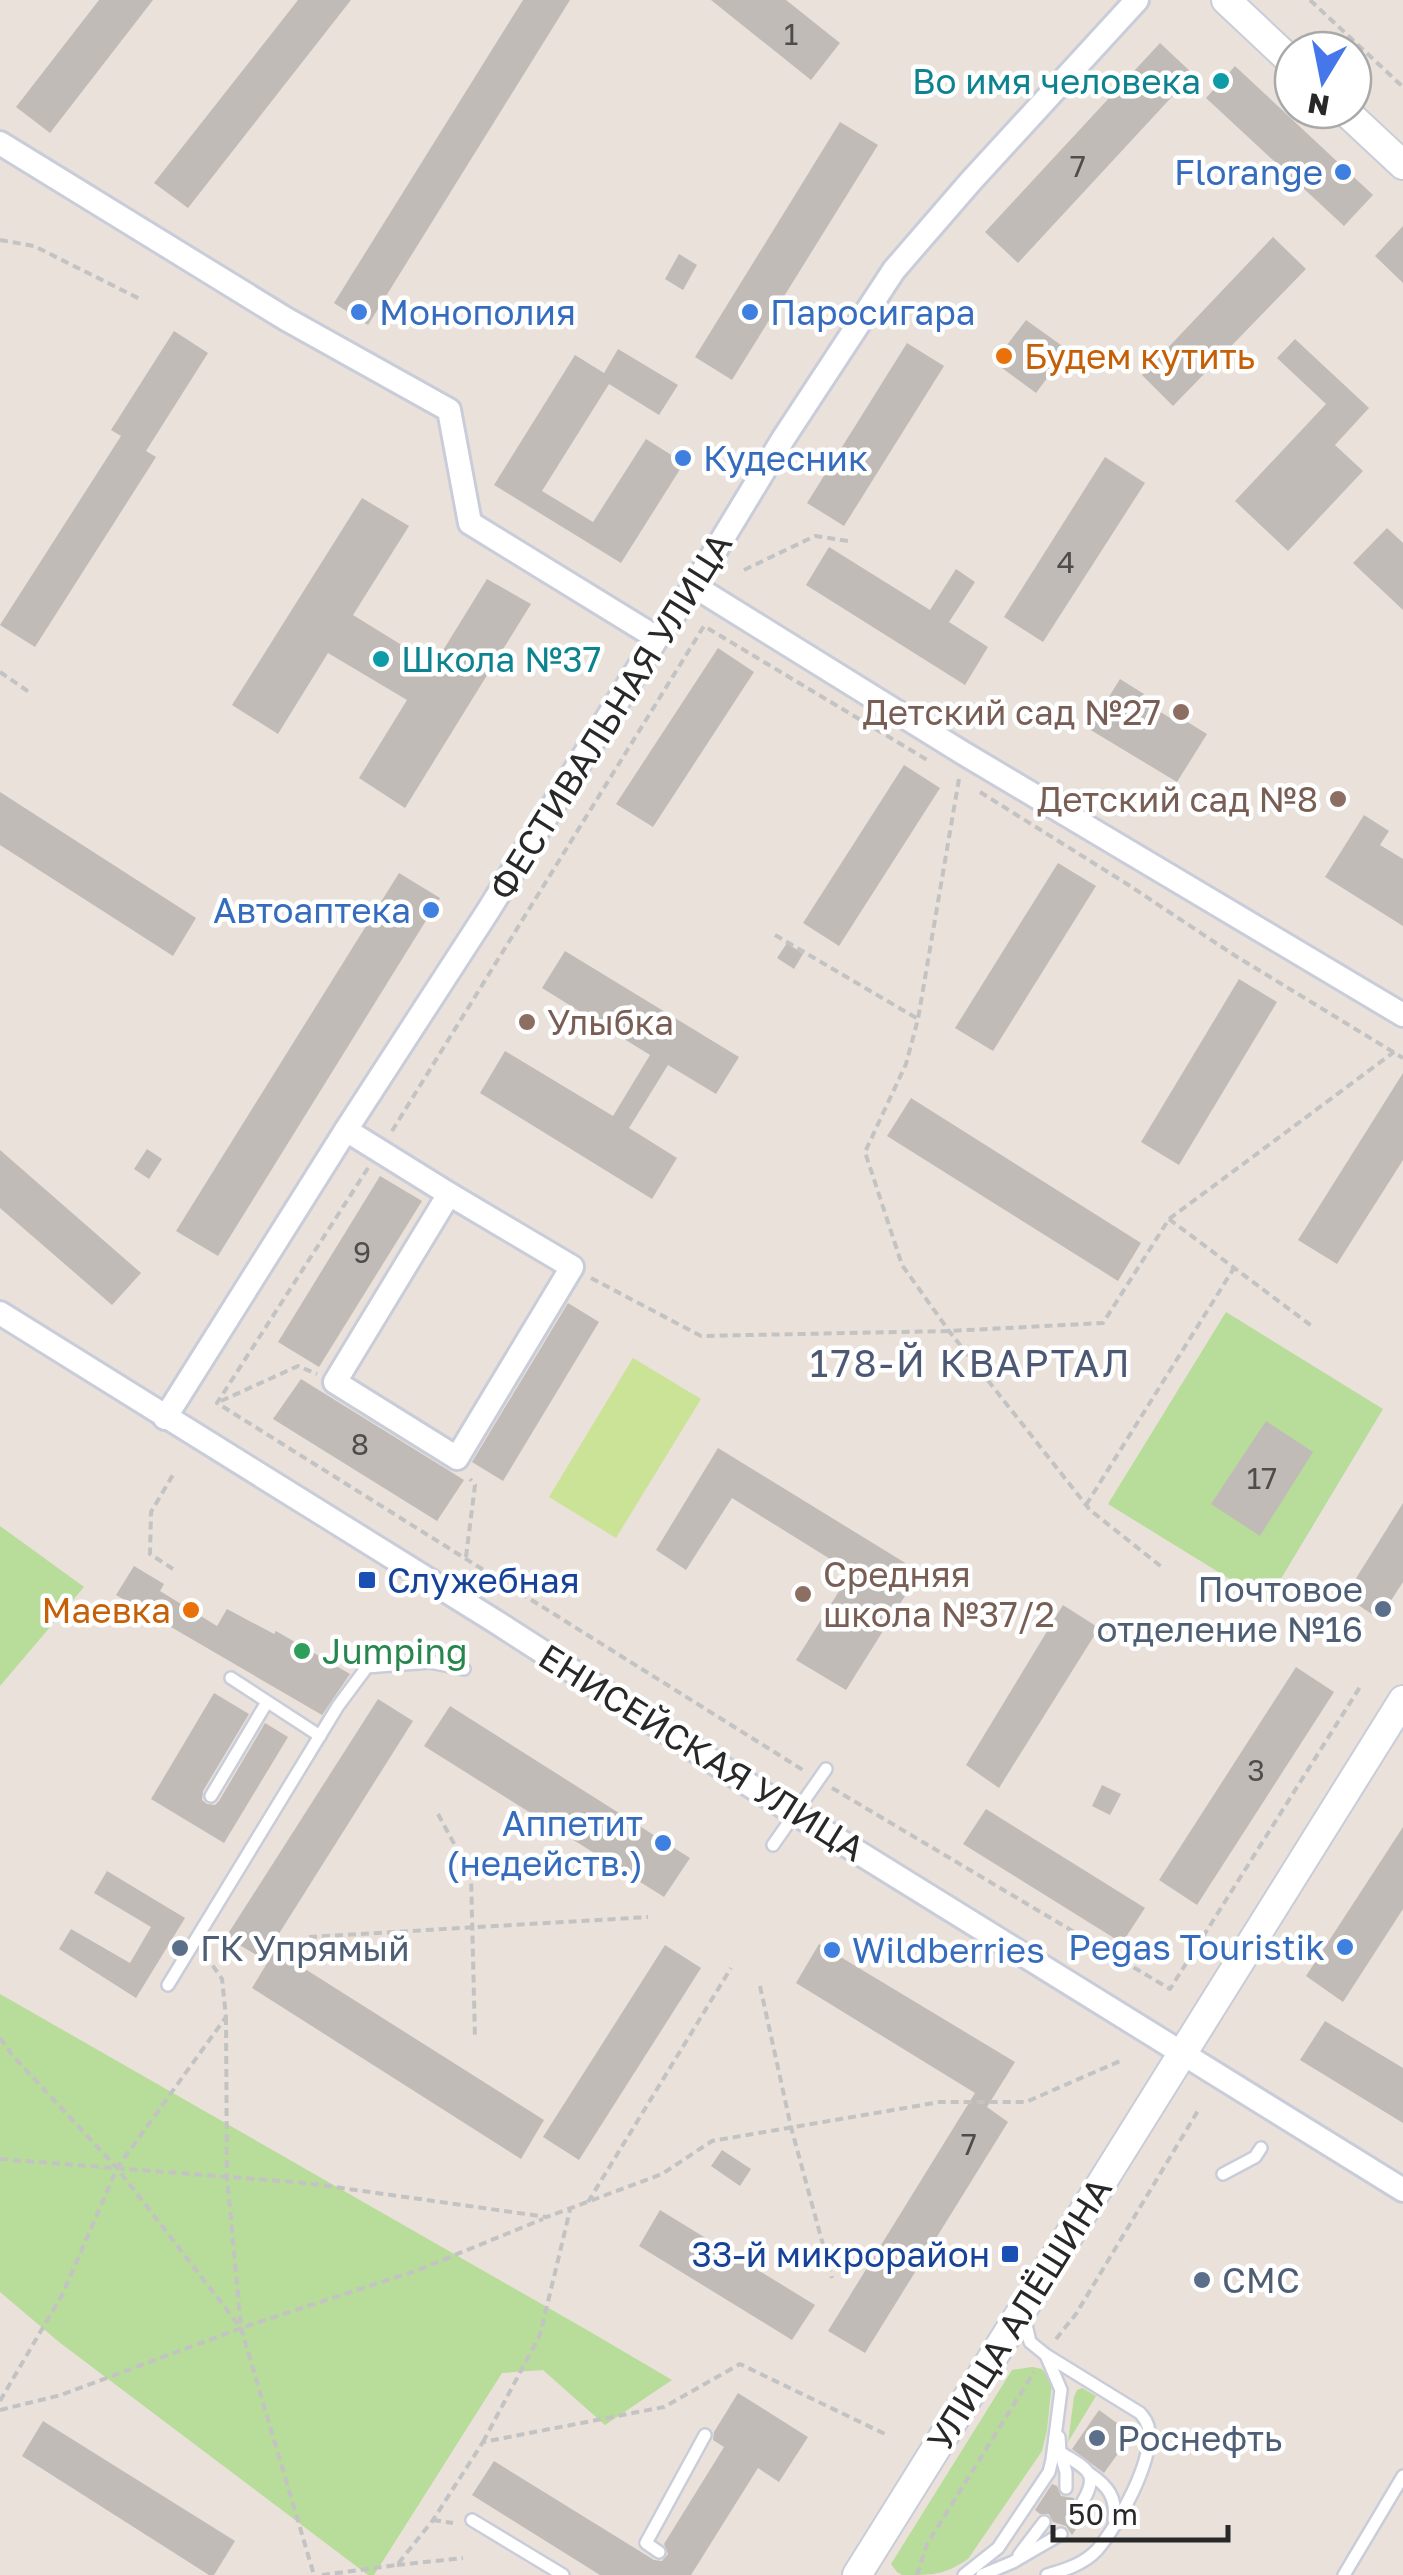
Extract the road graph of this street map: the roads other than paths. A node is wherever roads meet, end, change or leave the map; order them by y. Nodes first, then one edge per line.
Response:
1 (1136, 0) edge
2 (1226, 0) edge
3 (1273, 43) edge
4 (1365, 130) edge
5 (0, 143) edge
6 (1403, 165) edge
7 (694, 586) junction
8 (657, 638) junction
9 (1403, 1014) edge
10 (346, 1130) junction
11 (449, 1194) junction
12 (0, 1313) edge
13 (165, 1418) junction
14 (464, 1669) dead end
15 (230, 1678) dead end
16 (1403, 1700) edge
17 (267, 1702) junction
18 (320, 1736) junction
19 (823, 1774) road end
20 (210, 1796) dead end
21 (796, 1812) junction
22 (773, 1845) dead end
23 (168, 1985) dead end
24 (1182, 2053) junction
25 (1261, 2148) dead end
26 (1223, 2174) dead end
27 (1403, 2190) edge
28 (1023, 2310) junction
29 (1046, 2355) junction
30 (1058, 2421) junction
31 (705, 2435) dead end
32 (1060, 2452) junction
33 (1088, 2472) junction
34 (1403, 2476) edge
35 (1066, 2488) dead end
36 (1083, 2500) dead end
37 (1044, 2522) dead end
38 (469, 2523) road end
39 (1112, 2529) junction
40 (1062, 2534) dead end
41 (659, 2552) dead end
42 (1013, 2562) junction
43 (563, 2575) edge
44 (857, 2575) edge
45 (964, 2575) edge
46 (982, 2575) edge
47 (1048, 2575) edge
48 (1344, 2575) edge

1 - 7 street, ФЕСТИВАЛЬНАЯ УЛИЦА
2 - 3 street
4 - 6 street
5 - 8 street
7 - 8 street, ФЕСТИВАЛЬНАЯ УЛИЦА
7 - 9 street
8 - 10 street, ФЕСТИВАЛЬНАЯ УЛИЦА
10 - 11 street
10 - 13 street, ФЕСТИВАЛЬНАЯ УЛИЦА
11 - 11 street
12 - 13 street, ЕНИСЕЙСКАЯ УЛИЦА
13 - 21 street, ЕНИСЕЙСКАЯ УЛИЦА
14 - 18 lane
15 - 17 lane
16 - 24 street, УЛИЦА АЛЁШИНА
17 - 18 lane
17 - 20 lane
18 - 23 lane
19 - 21 lane
21 - 22 lane
21 - 24 street, ЕНИСЕЙСКАЯ УЛИЦА
24 - 27 street, ЕНИСЕЙСКАЯ УЛИЦА
24 - 28 street, УЛИЦА АЛЁШИНА
25 - 26 lane
28 - 29 lane
28 - 44 street, УЛИЦА АЛЁШИНА
29 - 30 lane
29 - 39 lane
30 - 32 lane
30 - 45 lane
31 - 41 lane
32 - 33 lane
32 - 35 lane
33 - 36 lane
33 - 39 lane
34 - 48 lane
37 - 42 lane
38 - 43 lane
39 - 47 lane
40 - 42 lane
42 - 46 lane

